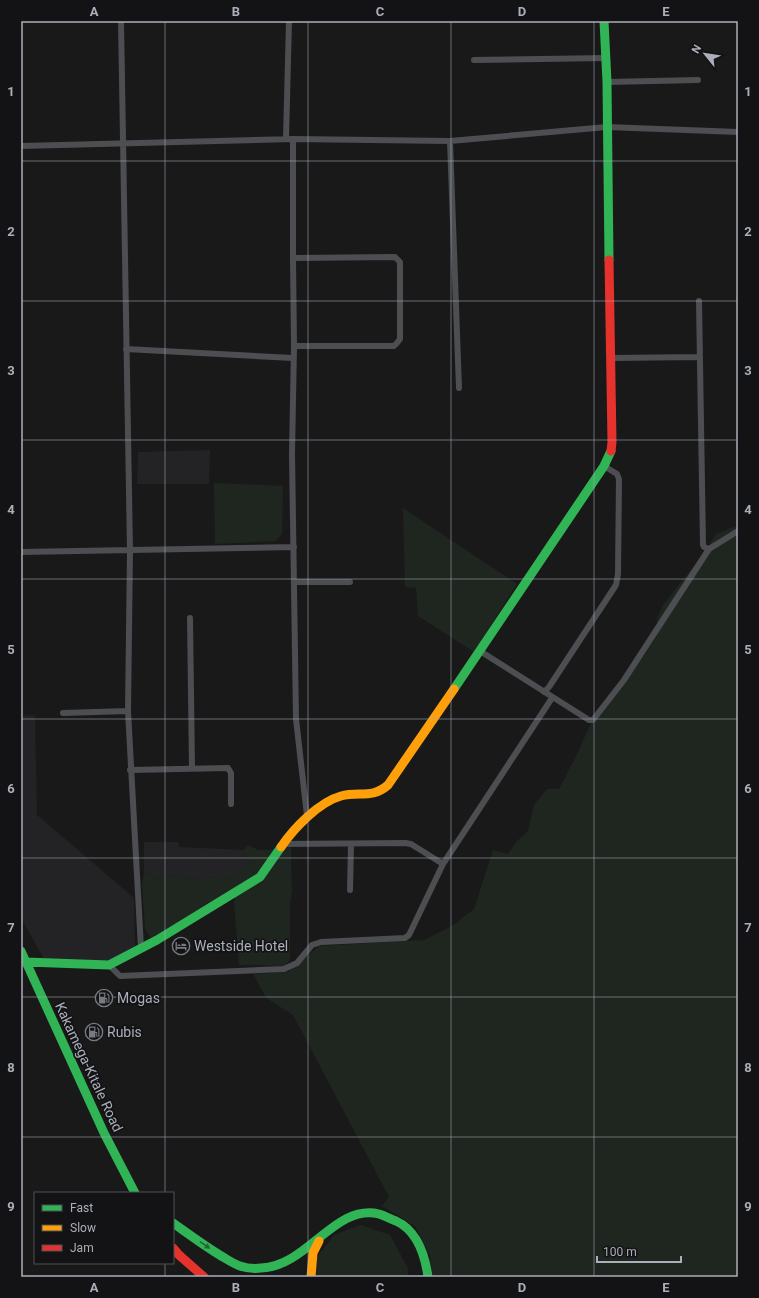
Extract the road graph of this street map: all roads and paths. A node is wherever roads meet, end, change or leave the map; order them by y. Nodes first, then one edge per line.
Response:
1 (121, 21) edge
2 (289, 21) edge
3 (604, 21) edge
4 (606, 58) junction
5 (474, 60) dead end
6 (698, 80) dead end
7 (607, 82) junction
8 (607, 127) junction
9 (738, 132) edge
10 (286, 139) junction
11 (293, 139) junction
12 (450, 140) junction
13 (122, 143) junction
14 (21, 146) edge
15 (293, 258) junction
16 (699, 301) dead end
17 (294, 346) junction
18 (126, 349) junction
19 (700, 357) junction
20 (293, 358) junction
21 (610, 358) junction
22 (459, 388) dead end
23 (604, 466) junction
24 (738, 531) edge
25 (294, 547) junction
26 (709, 549) junction
27 (130, 551) junction
28 (21, 552) edge
29 (294, 582) junction
30 (350, 582) dead end
31 (190, 618) dead end
32 (480, 651) junction
33 (544, 692) junction
34 (552, 698) junction
35 (128, 711) junction
36 (63, 713) dead end
37 (192, 768) junction
38 (130, 770) junction
39 (231, 804) dead end
40 (307, 816) junction
41 (283, 844) junction
42 (351, 844) junction
43 (443, 864) junction
44 (350, 890) dead end
45 (141, 948) junction
46 (21, 951) edge
47 (26, 962) junction
48 (109, 965) junction
49 (134, 1192) edge
50 (174, 1224) edge
51 (324, 1234) junction
52 (174, 1249) edge
53 (204, 1277) edge
54 (311, 1277) edge
55 (428, 1277) edge

1 - 13 street
2 - 10 street
3 - 4 main road
4 - 5 street
4 - 7 main road
6 - 7 street
7 - 8 main road
8 - 9 street
8 - 12 street
8 - 21 main road
10 - 11 street
10 - 13 street
11 - 12 street
11 - 15 street
12 - 22 street
13 - 14 street
13 - 18 street
15 - 17 street
15 - 17 street
16 - 19 street
17 - 20 street
18 - 20 street
18 - 27 street
19 - 21 street
19 - 26 street
20 - 25 street
21 - 23 main road
23 - 32 main road
23 - 33 street
24 - 26 street
25 - 27 street
25 - 29 street
26 - 34 street
27 - 28 street
27 - 35 street
29 - 30 street
29 - 40 street
31 - 37 street
32 - 33 street
32 - 40 main road
33 - 34 street
34 - 43 street
35 - 36 street
35 - 38 street
37 - 38 street
37 - 39 street
38 - 45 street
40 - 41 main road
41 - 42 street
41 - 45 main road
42 - 43 street
42 - 44 street
43 - 48 street
45 - 48 main road
46 - 47 main road, Kakamega-Kitale Road
47 - 48 main road
47 - 49 main road, Kakamega-Kitale Road
50 -> 51 main road
51 - 54 main road
51 - 55 main road
52 - 53 main road

